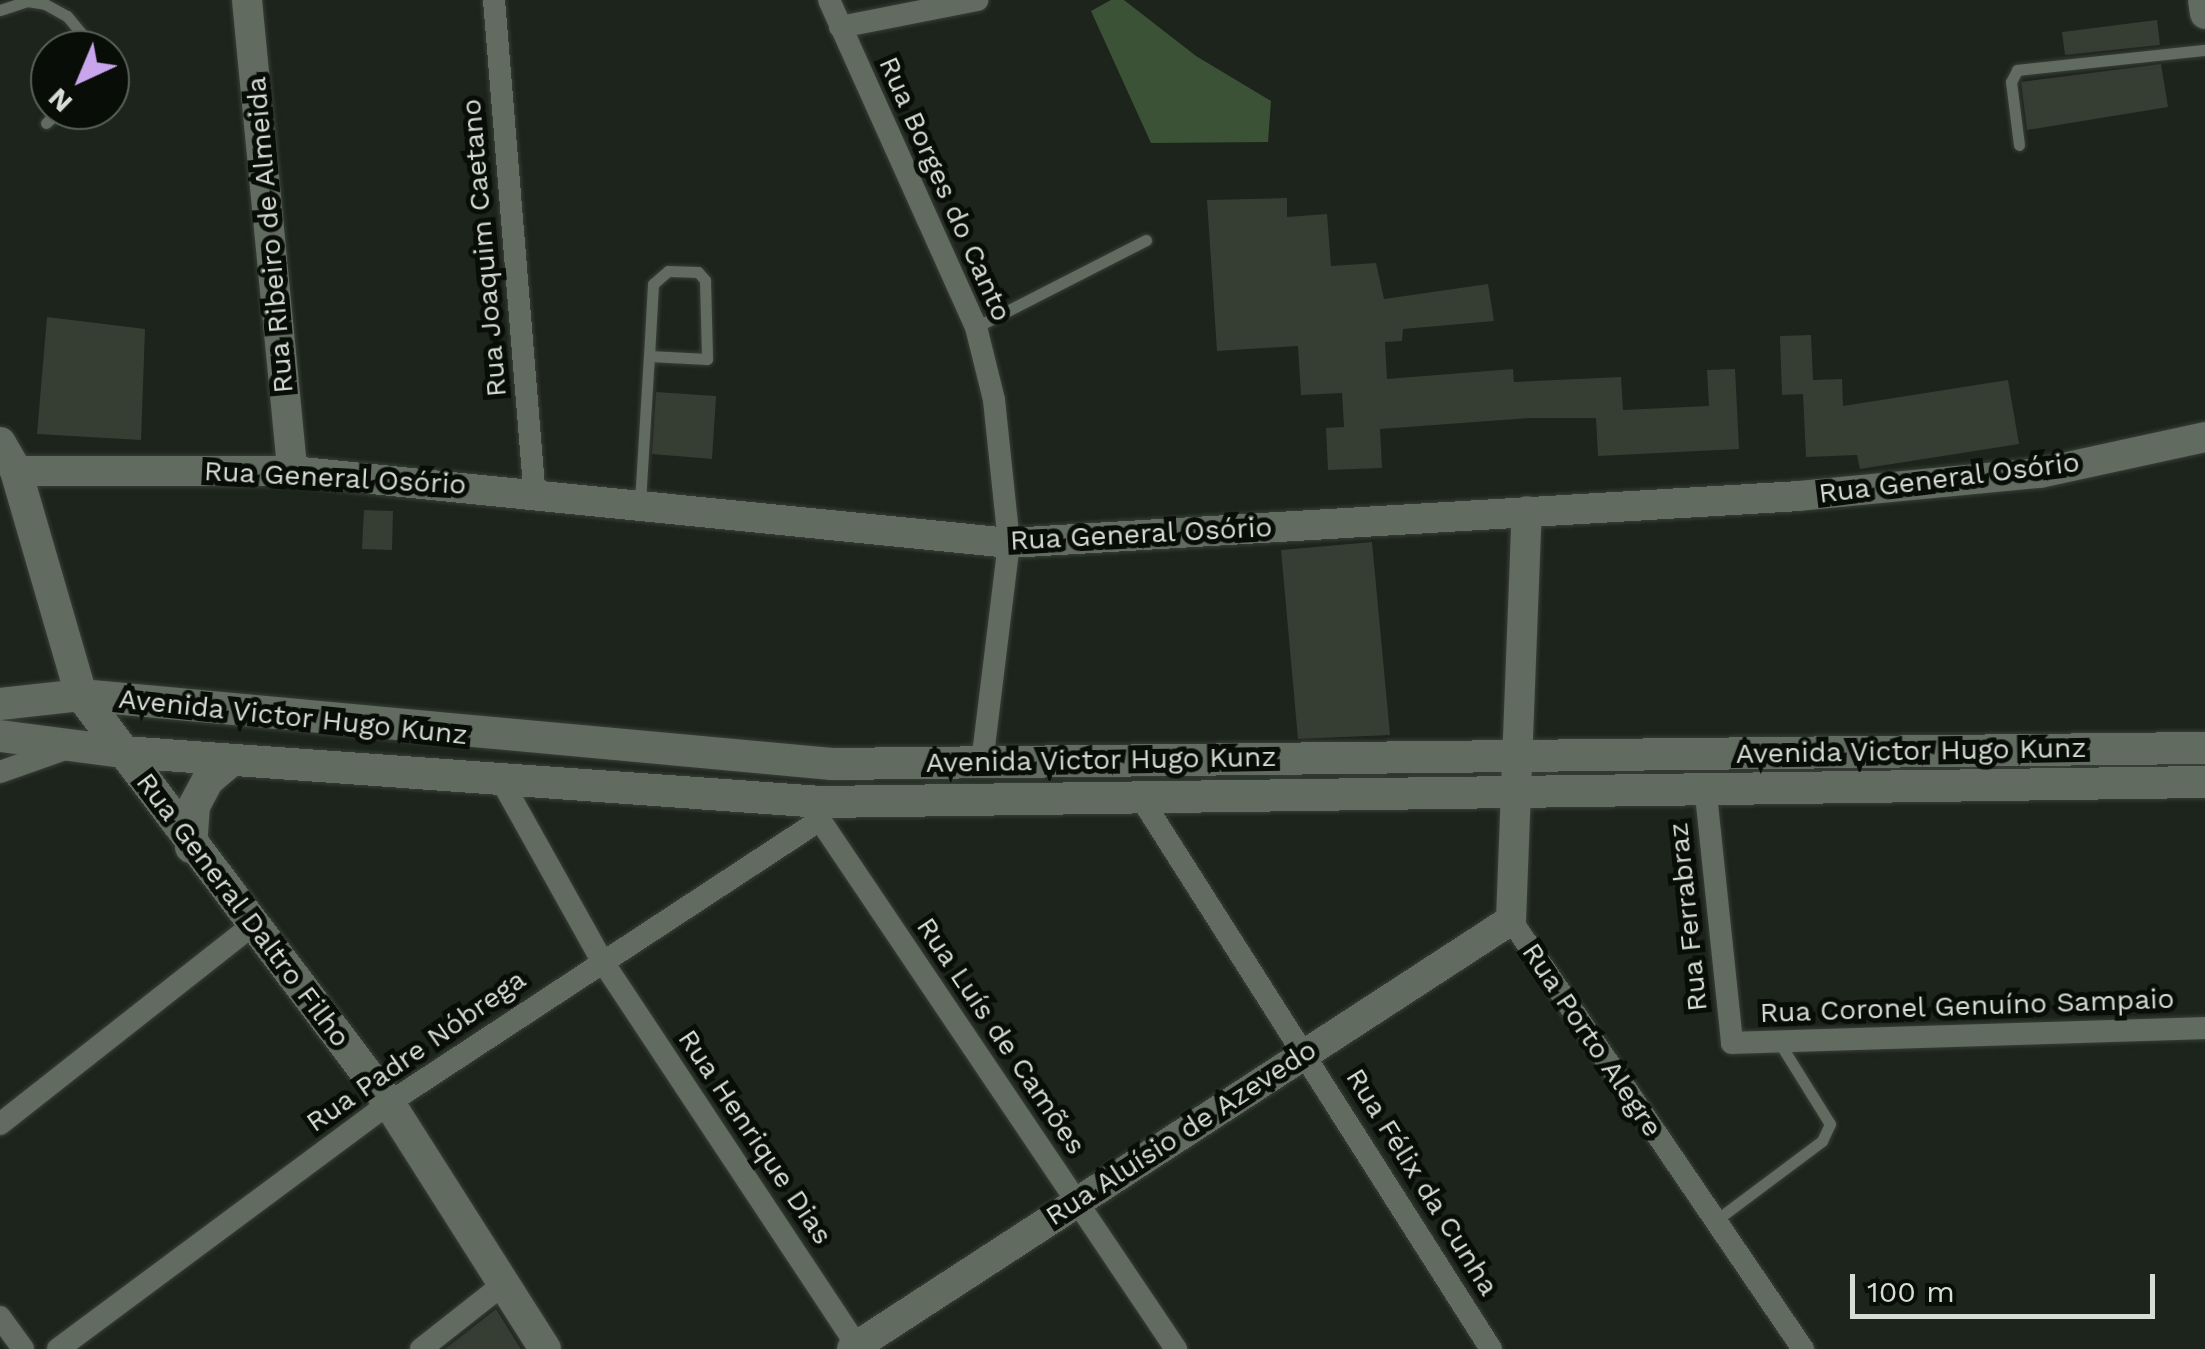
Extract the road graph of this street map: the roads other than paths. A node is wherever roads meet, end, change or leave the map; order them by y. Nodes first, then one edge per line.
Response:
1 (247, 0) edge
2 (494, 0) edge
3 (829, 0) edge
4 (977, 0) edge
5 (2203, 0) edge
6 (0, 10) edge
7 (2205, 14) edge
8 (840, 28) junction
9 (79, 30) edge
10 (2205, 50) edge
11 (2019, 145) dead end
12 (1146, 240) dead end
13 (976, 326) junction
14 (649, 356) junction
15 (2205, 437) edge
16 (8, 457) edge
17 (292, 471) junction
18 (534, 490) junction
19 (640, 502) junction
20 (1528, 511) junction
21 (1009, 543) junction
22 (81, 695) junction
23 (0, 704) edge
24 (0, 736) edge
25 (74, 746) junction
26 (2205, 748) edge
27 (1518, 751) junction
28 (124, 752) junction
29 (232, 760) junction
30 (982, 764) junction
31 (0, 772) edge
32 (502, 780) junction
33 (2205, 782) edge
34 (1704, 784) junction
35 (1516, 790) junction
36 (1139, 795) junction
37 (821, 811) junction
38 (191, 847) junction
39 (1511, 920) junction
40 (254, 924) junction
41 (601, 959) junction
42 (2205, 1028) edge
43 (1778, 1042) junction
44 (1732, 1043) joint
45 (1305, 1052) junction
46 (389, 1103) junction
47 (0, 1124) edge
48 (1076, 1202) junction
49 (1716, 1221) junction
50 (500, 1286) junction
51 (0, 1317) edge
52 (856, 1348) edge
53 (23, 1349) edge
54 (58, 1349) edge
55 (420, 1349) edge
56 (545, 1349) edge
57 (1176, 1349) edge
58 (1491, 1349) edge
59 (1803, 1349) edge

1 - 17 street, Rua Ribeiro de Almeida
2 - 18 street, Rua Joaquim Caetano
3 - 8 street, Rua Borges do Canto
4 - 8 street
5 - 7 street
6 - 9 lane
8 - 13 street, Rua Borges do Canto
10 - 11 lane
12 - 13 lane
13 - 21 street, Rua Borges do Canto
14 - 14 lane
14 - 19 lane
15 - 20 street, Rua General Osório
16 - 17 street, Rua General Osório
16 - 22 main road, Rua General Daltro Filho
17 - 18 street, Rua General Osório
18 - 19 street, Rua General Osório
19 - 21 street, Rua General Osório
20 - 21 street, Rua General Osório
20 - 27 street, Rua Porto Alegre
21 - 30 street, Rua Borges do Canto
22 - 23 main road, Avenida Victor Hugo Kunz
22 - 28 main road, Rua General Daltro Filho
22 - 30 main road, Avenida Victor Hugo Kunz
24 - 25 main road, Avenida Victor Hugo Kunz
25 - 28 main road, Avenida Victor Hugo Kunz
25 - 31 street
26 - 27 main road, Avenida Victor Hugo Kunz
27 - 30 main road, Avenida Victor Hugo Kunz
27 - 35 street, Rua Porto Alegre
28 - 29 main road, Avenida Victor Hugo Kunz
28 - 38 main road, Rua General Daltro Filho
29 - 32 main road, Avenida Victor Hugo Kunz
29 - 38 main road
32 - 37 main road, Avenida Victor Hugo Kunz
32 - 41 street, Rua Henrique Dias
33 - 34 main road, Avenida Victor Hugo Kunz
34 - 35 main road, Avenida Victor Hugo Kunz
34 - 44 street, Rua Ferrabraz
35 - 36 main road, Avenida Victor Hugo Kunz
35 - 39 street, Rua Porto Alegre
36 - 37 main road, Avenida Victor Hugo Kunz
36 - 45 street, Rua Félix da Cunha
37 - 41 street, Rua Padre Nóbrega
37 - 48 street, Rua Luís de Camões
38 - 40 main road, Rua General Daltro Filho
39 - 45 street, Rua Aluísio de Azevedo
39 - 49 street, Rua Porto Alegre
40 - 46 main road, Rua General Daltro Filho
40 - 47 street
41 - 46 street, Rua Padre Nóbrega
41 - 52 street, Rua Henrique Dias
42 - 43 street, Rua Coronel Genuíno Sampaio
43 - 44 street, Rua Coronel Genuíno Sampaio
43 - 49 lane
45 - 48 street, Rua Aluísio de Azevedo
45 - 58 street, Rua Félix da Cunha
46 - 50 main road, Rua General Daltro Filho
46 - 54 street, Rua Padre Nóbrega
48 - 52 street, Rua Aluísio de Azevedo
48 - 57 street, Rua Luís de Camões
49 - 59 street, Rua Porto Alegre
50 - 55 street
50 - 56 main road, Rua General Daltro Filho
51 - 53 street

